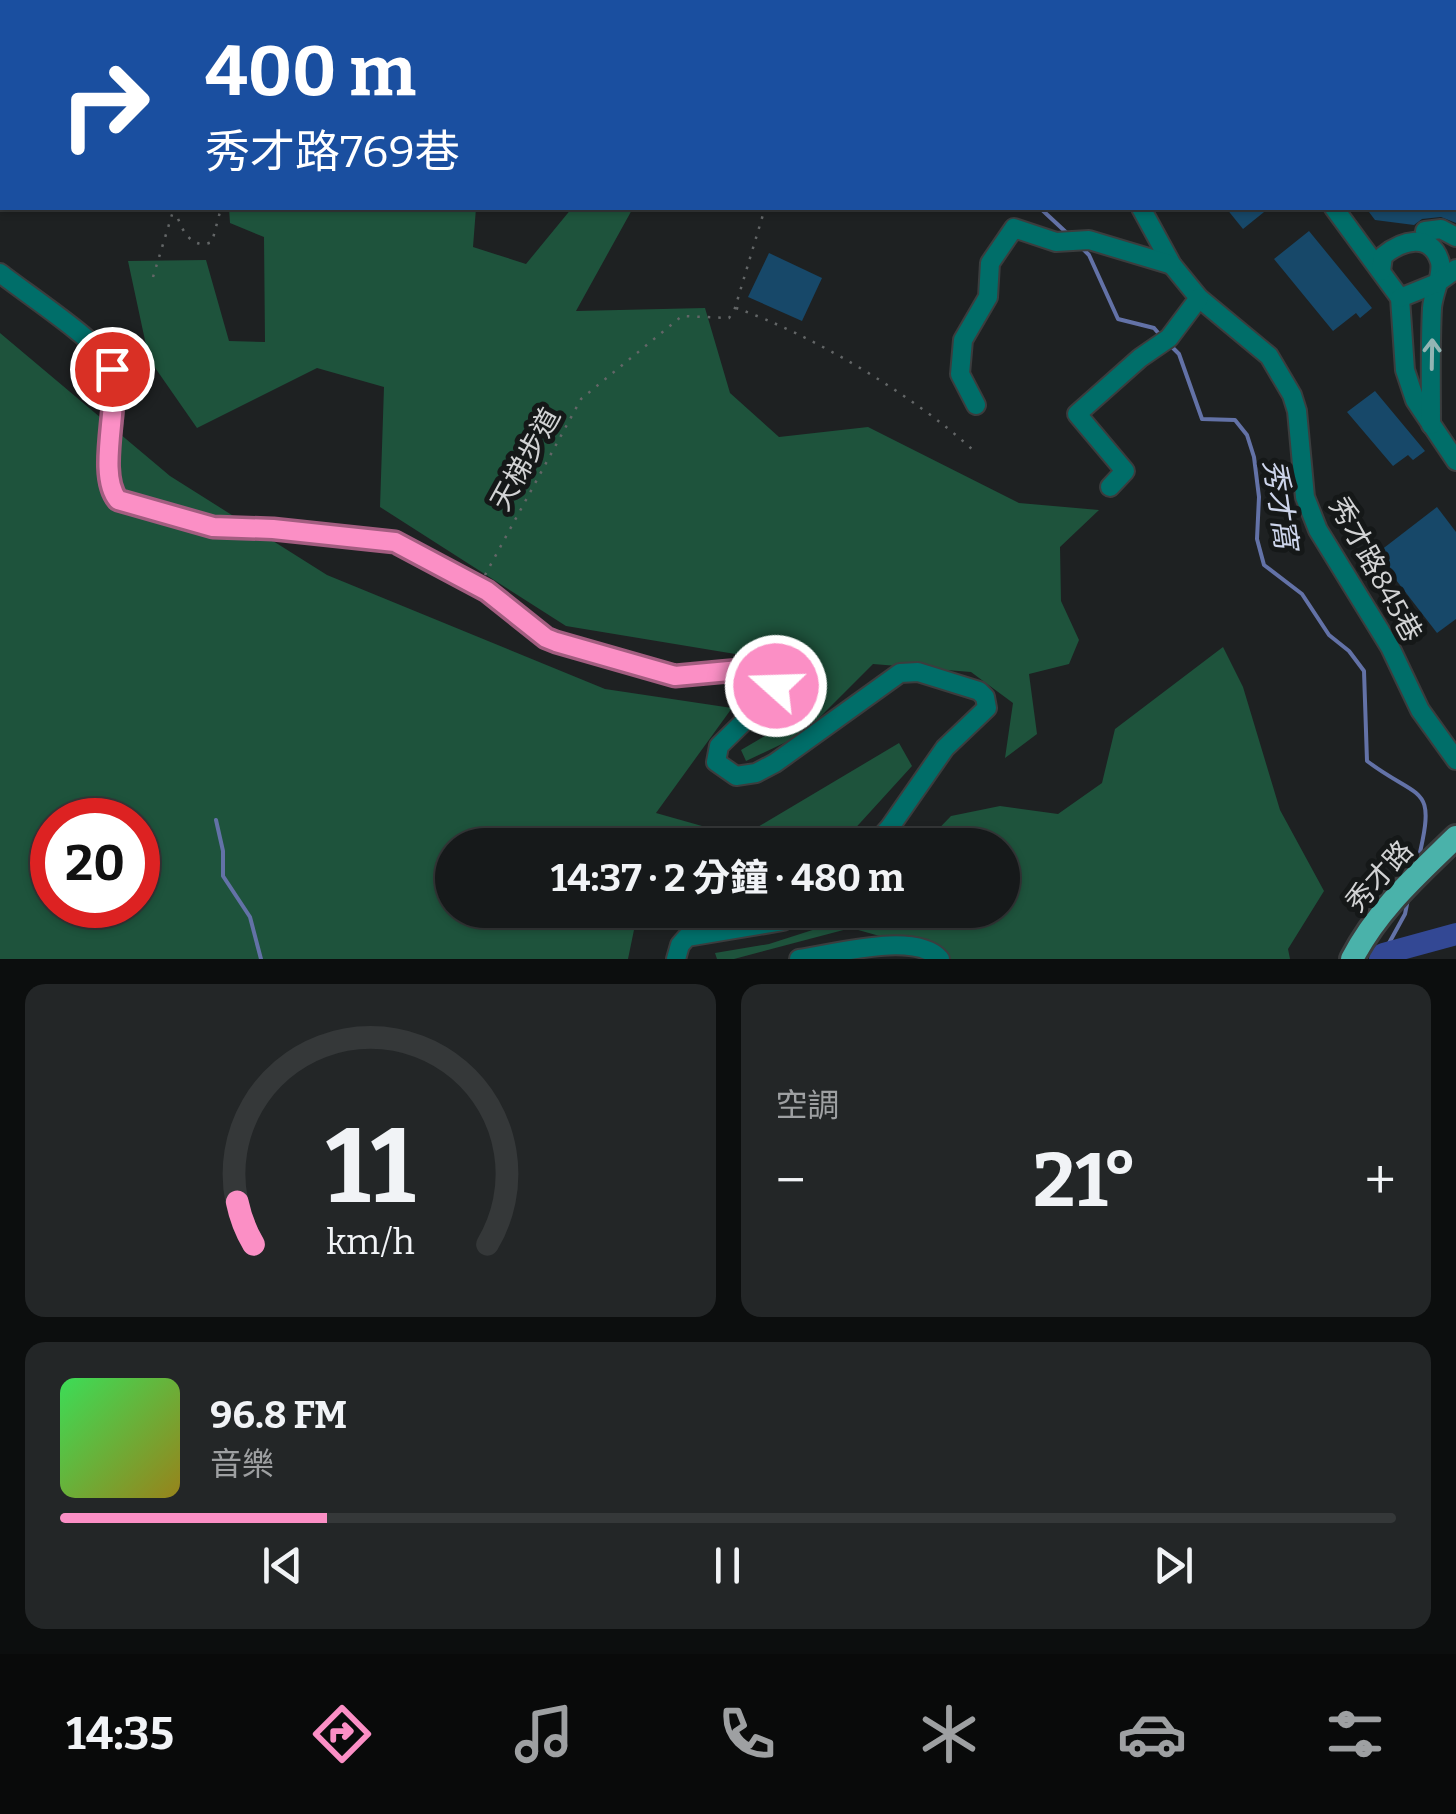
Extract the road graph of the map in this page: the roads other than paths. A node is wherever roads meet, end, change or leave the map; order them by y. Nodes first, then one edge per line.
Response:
1 (1141, 210) edge
2 (1336, 210) edge
3 (1425, 231) dead end
4 (1456, 237) edge
5 (1172, 265) junction
6 (1456, 269) edge
7 (1382, 270) junction
8 (0, 273) edge
9 (1437, 283) junction
10 (1198, 298) junction
11 (1400, 298) junction
12 (976, 406) dead end
13 (1431, 426) junction
14 (1456, 461) edge
15 (1110, 488) dead end
16 (1456, 760) edge
17 (889, 828) edge
18 (1456, 837) edge
19 (741, 928) edge
20 (676, 959) edge
21 (800, 959) edge
22 (940, 959) edge
23 (1352, 959) edge

1 - 5 street, 秀才路845巷
2 - 7 street
3 - 4 street
5 - 10 street, 秀才路845巷
5 - 12 street
6 - 9 street
7 - 9 street
7 - 11 street
8 - 17 street
9 - 11 street
13 -> 9 street
10 - 15 street
10 - 16 street, 秀才路845巷
11 - 13 street
13 - 14 street
18 - 23 main road, 秀才路
19 - 20 street
21 - 22 street

